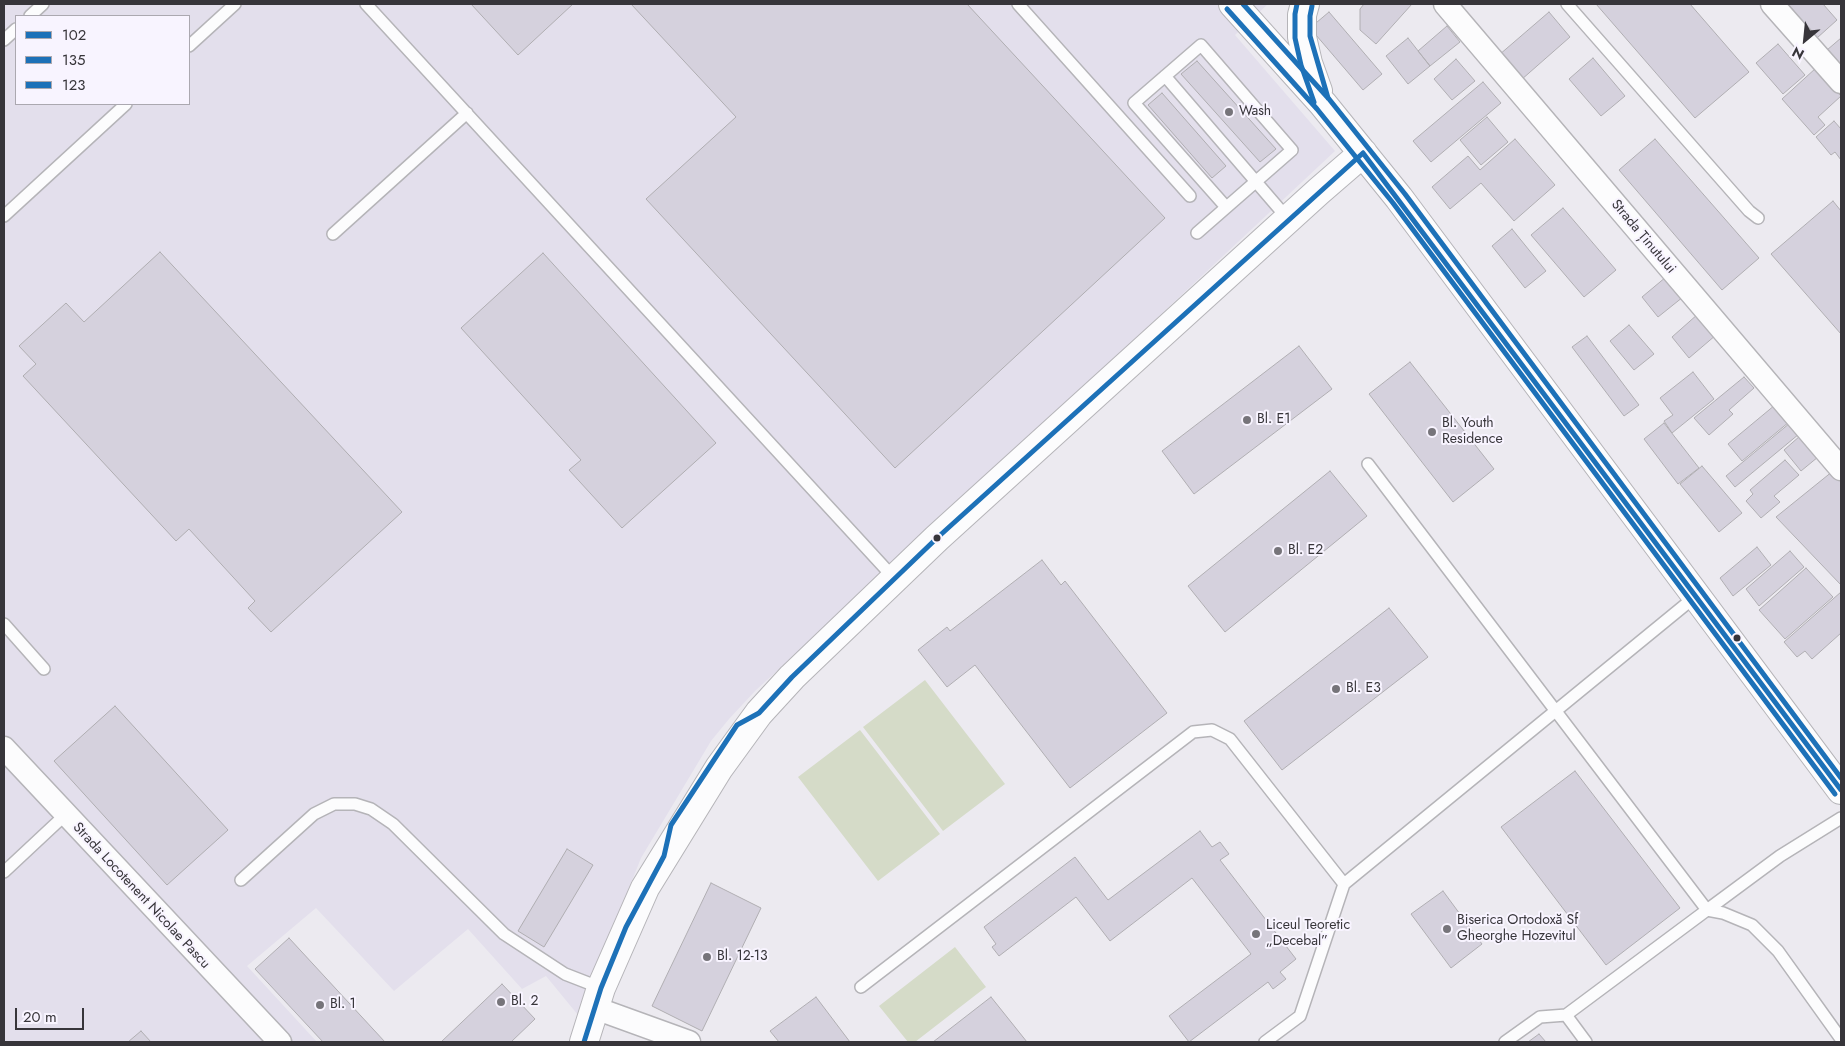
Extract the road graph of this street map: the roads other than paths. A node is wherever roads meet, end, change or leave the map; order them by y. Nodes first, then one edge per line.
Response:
1 (43, 4) edge
2 (235, 4) edge
3 (366, 4) edge
4 (1018, 4) edge
5 (1233, 4) edge
6 (1305, 4) edge
7 (1445, 4) edge
8 (1567, 4) edge
9 (1772, 4) edge
10 (31, 15) edge
11 (15, 30) edge
12 (4, 40) edge
13 (190, 45) edge
14 (1165, 76) junction
15 (1841, 82) edge
16 (1323, 104) junction
17 (125, 105) edge
18 (467, 113) junction
19 (1363, 153) junction
20 (1256, 181) junction
21 (1190, 196) dead end
22 (1226, 207) junction
23 (4, 216) edge
24 (1758, 218) dead end
25 (1288, 219) junction
26 (1197, 233) dead end
27 (333, 234) dead end
28 (1368, 464) dead end
29 (1841, 470) edge
30 (894, 578) junction
31 (1696, 596) junction
32 (4, 624) edge
33 (44, 669) dead end
34 (1556, 710) junction
35 (4, 748) edge
36 (1840, 786) edge
37 (66, 815) junction
38 (1841, 818) edge
39 (4, 872) edge
40 (241, 880) dead end
41 (1344, 884) junction
42 (1707, 910) junction
43 (861, 987) dead end
44 (598, 998) junction
45 (1566, 1015) junction
46 (1841, 1039) edge
47 (280, 1042) edge
48 (584, 1042) edge
49 (689, 1042) edge
50 (1265, 1042) edge
51 (1505, 1042) edge
52 (1586, 1042) edge

1 - 10 lane
2 - 13 lane
3 - 18 lane
4 - 21 lane
5 - 16 street
6 - 16 street
7 - 29 street, Strada Ținutului
8 - 24 lane
9 - 15 street
11 - 12 lane
14 - 20 lane
14 - 20 lane
14 - 22 lane
16 - 19 street
17 - 23 lane
18 - 27 lane
18 - 30 lane
19 - 25 street
19 - 31 street
20 - 22 lane
20 - 25 lane
22 - 26 lane
25 - 30 street
28 - 34 lane
30 - 44 street
31 - 34 lane
31 - 36 street
32 - 33 lane
34 - 41 lane
34 - 42 lane
35 - 37 street, Strada Locotenent Nicolae Pascu
37 - 39 lane
37 - 47 street, Strada Locotenent Nicolae Pascu
38 - 42 lane
40 - 44 lane
41 - 43 lane
41 - 50 lane
42 - 45 lane
42 - 46 lane
44 - 48 street
44 - 49 street
45 - 51 lane
45 - 52 lane

